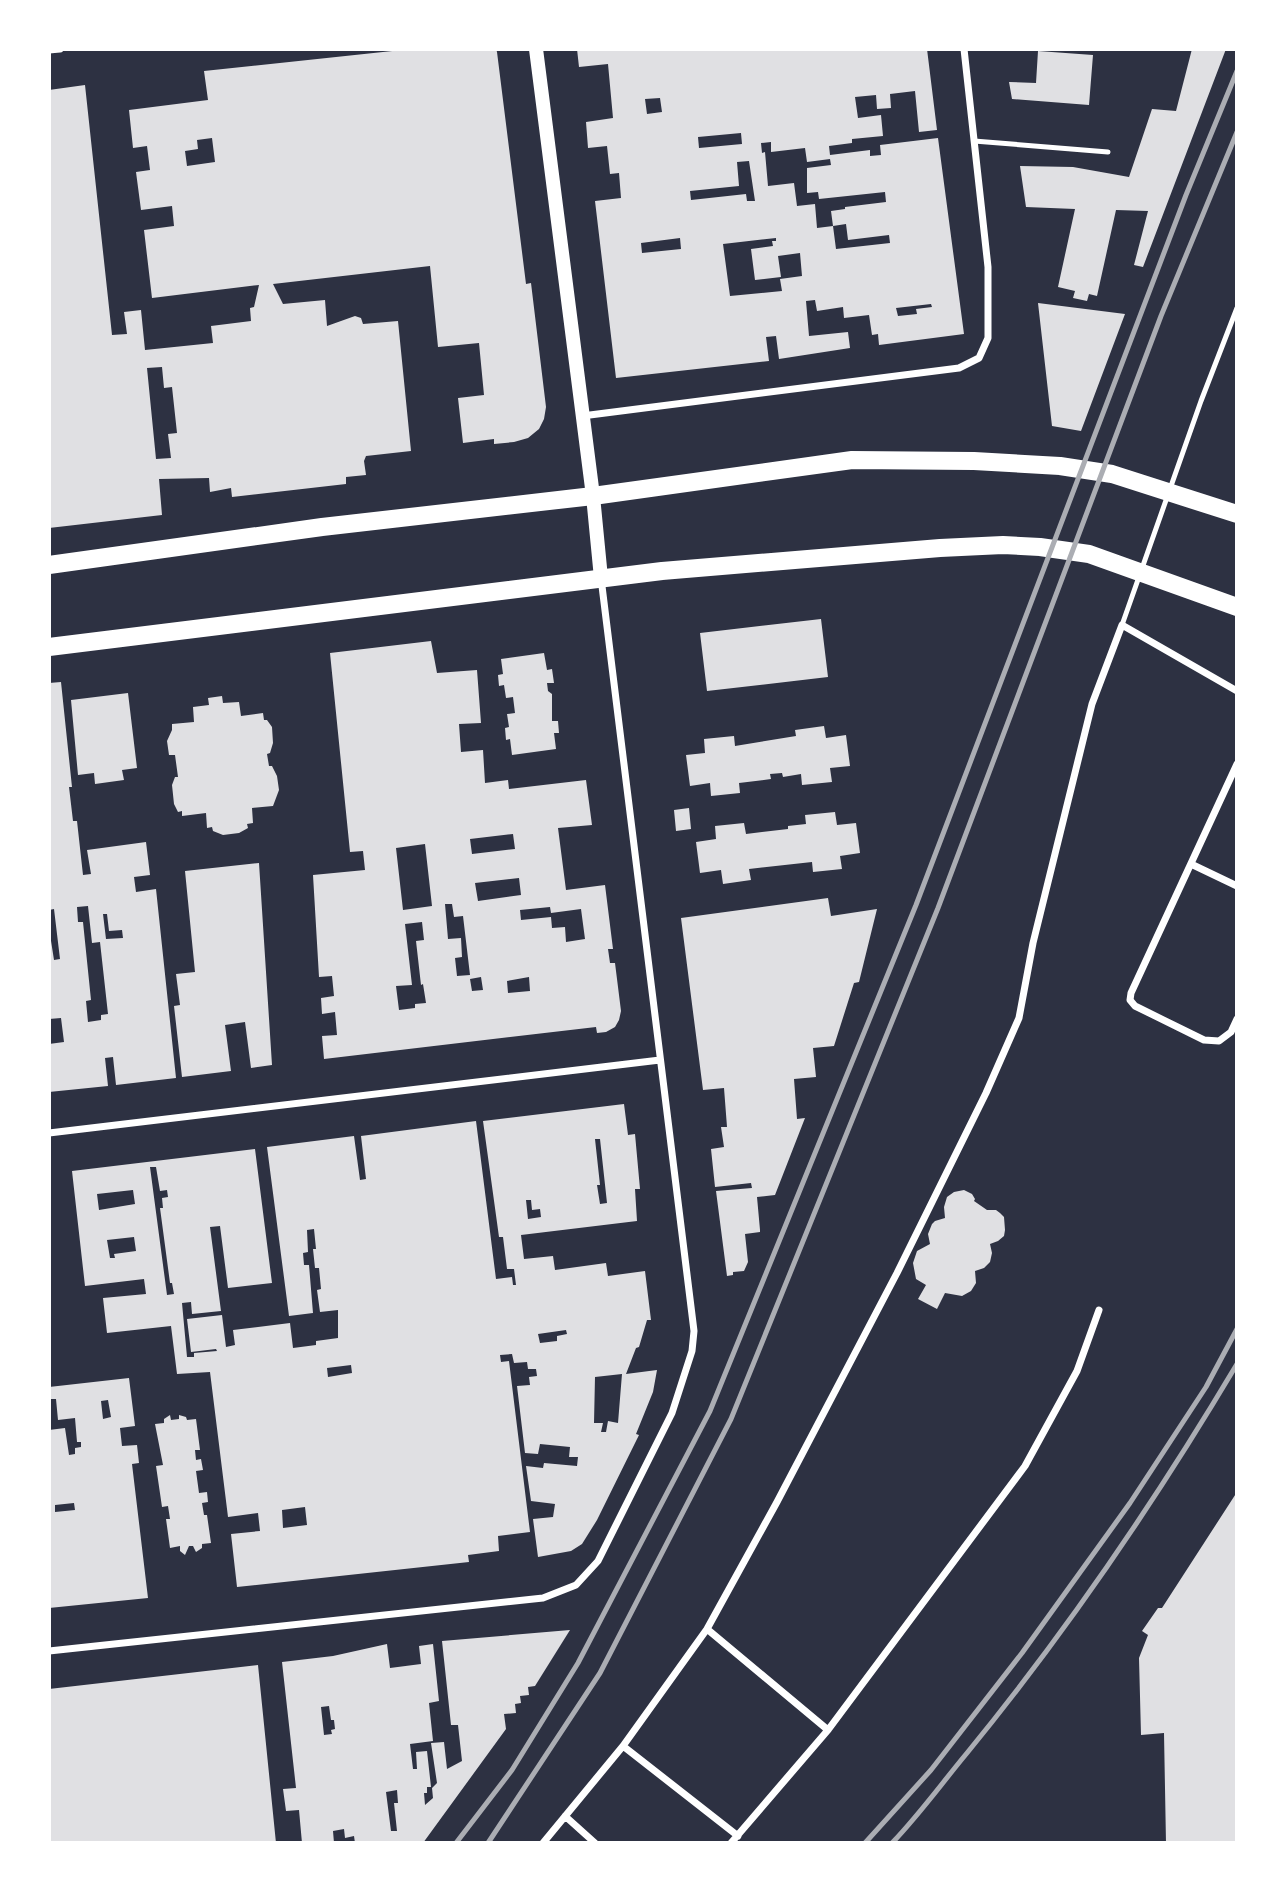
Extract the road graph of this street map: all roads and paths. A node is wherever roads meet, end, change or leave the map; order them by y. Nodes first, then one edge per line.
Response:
1 (60, 49) edge
2 (536, 49) edge
3 (964, 49) edge
4 (49, 50) edge
5 (974, 141) junction
6 (1108, 152) dead end
7 (1237, 308) edge
8 (582, 416) junction
9 (593, 495) junction
10 (1237, 514) edge
11 (49, 565) edge
12 (601, 578) junction
13 (1237, 607) edge
14 (1122, 625) junction
15 (49, 647) edge
16 (1237, 691) edge
17 (1237, 764) edge
18 (1191, 864) junction
19 (1237, 886) edge
20 (1237, 1019) edge
21 (660, 1060) junction
22 (49, 1133) edge
23 (1099, 1310) dead end
24 (706, 1629) junction
25 (49, 1651) edge
26 (828, 1730) junction
27 (623, 1746) junction
28 (565, 1816) junction
29 (738, 1836) junction
30 (543, 1843) edge
31 (594, 1843) edge
32 (730, 1843) edge

1 - 4 street
2 - 8 main road
3 - 5 street
5 - 6 lane
5 - 8 street
7 - 14 lane
8 - 9 main road
9 - 10 main road
9 - 11 main road
9 - 12 main road
12 - 13 main road
12 - 15 main road
12 - 21 street
14 - 16 street
14 - 24 street
17 - 18 street
18 - 19 street
18 - 20 street
21 - 22 street
21 - 25 street
23 - 26 street
24 - 26 street
24 - 27 street
26 - 29 street
27 - 28 street
27 - 29 street
28 - 30 street
28 - 31 street
29 - 32 street

